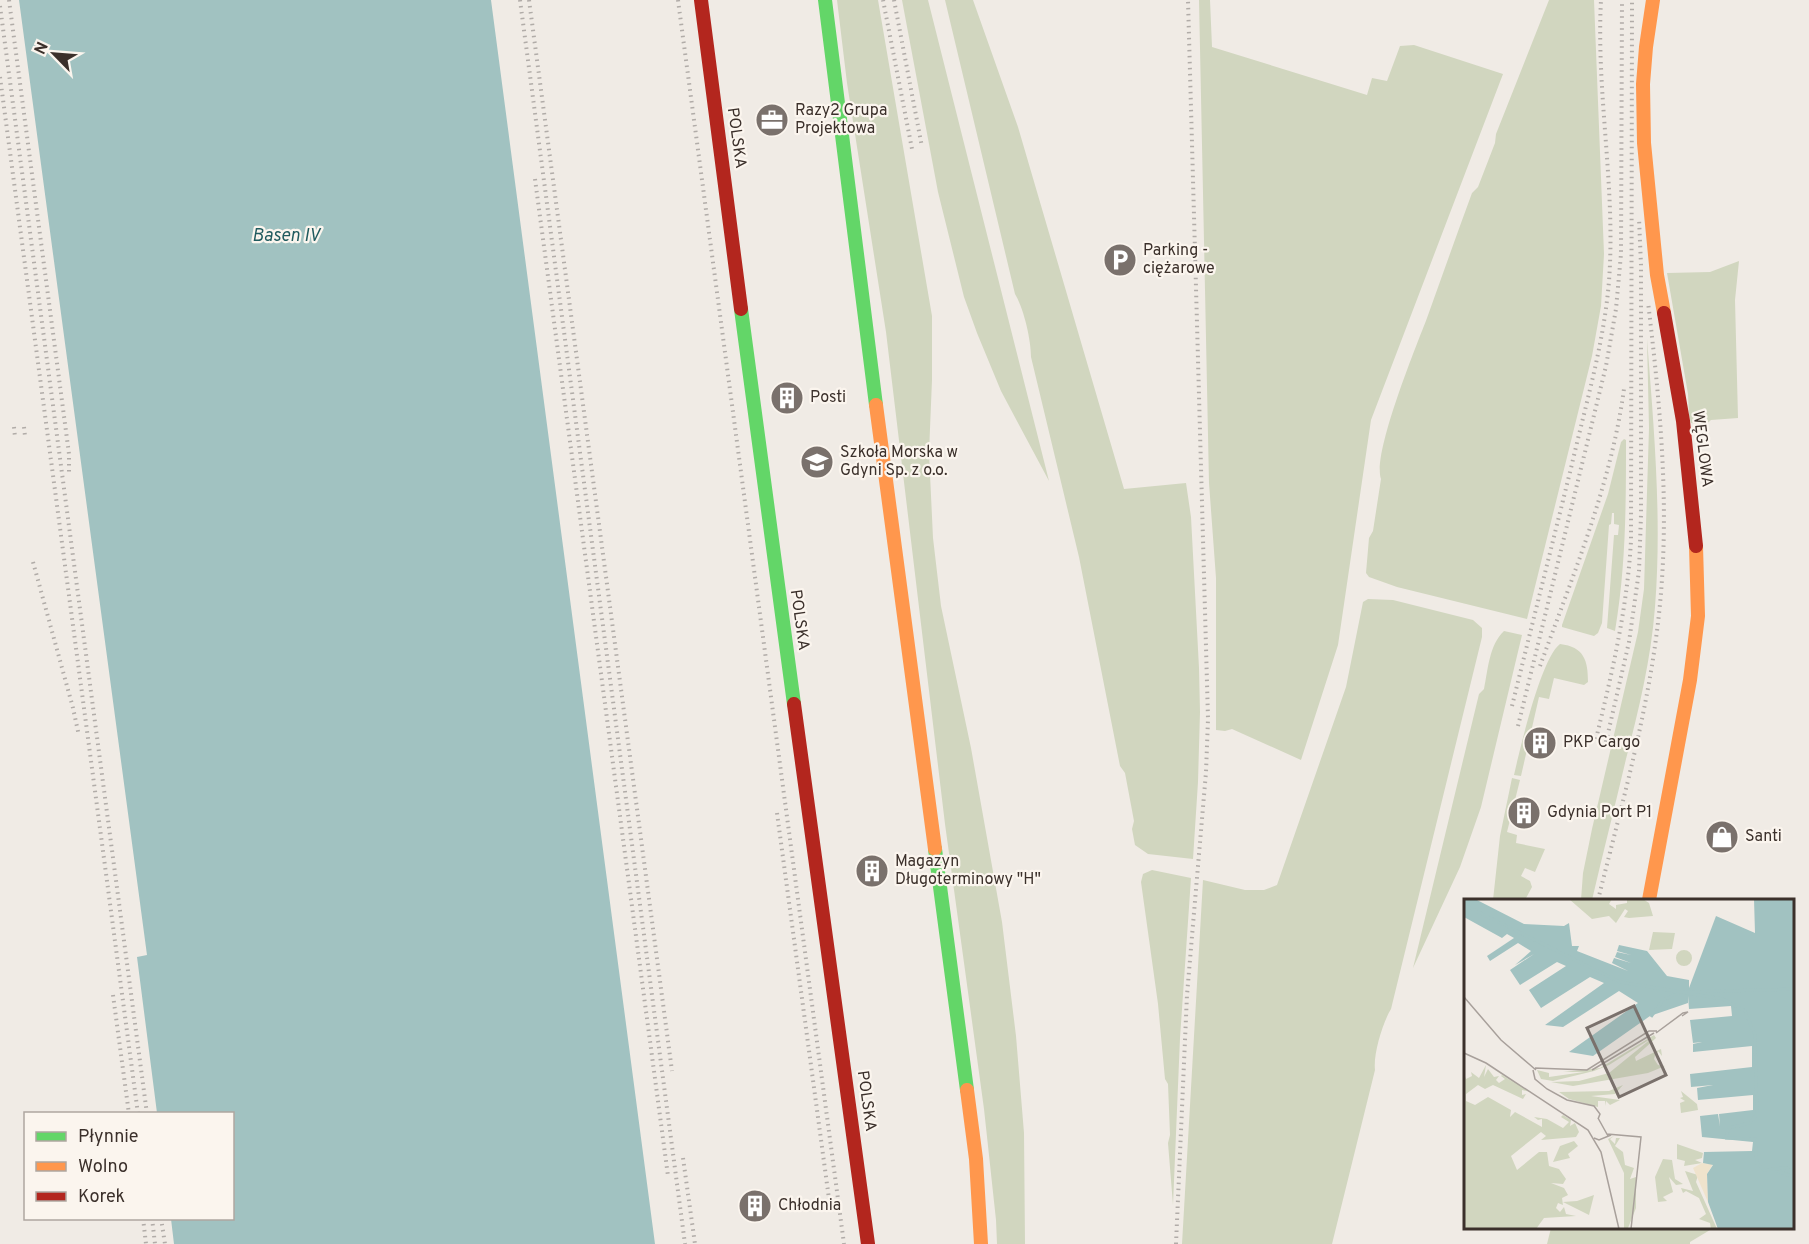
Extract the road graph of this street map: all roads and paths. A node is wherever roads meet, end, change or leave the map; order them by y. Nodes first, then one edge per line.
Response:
1 (701, 0) edge
2 (825, 0) edge
3 (1653, 0) edge
4 (1648, 899) edge
5 (868, 1244) edge
6 (981, 1244) edge

1 - 5 main road, POLSKA
2 - 6 main road
3 - 4 main road, WĘGLOWA

